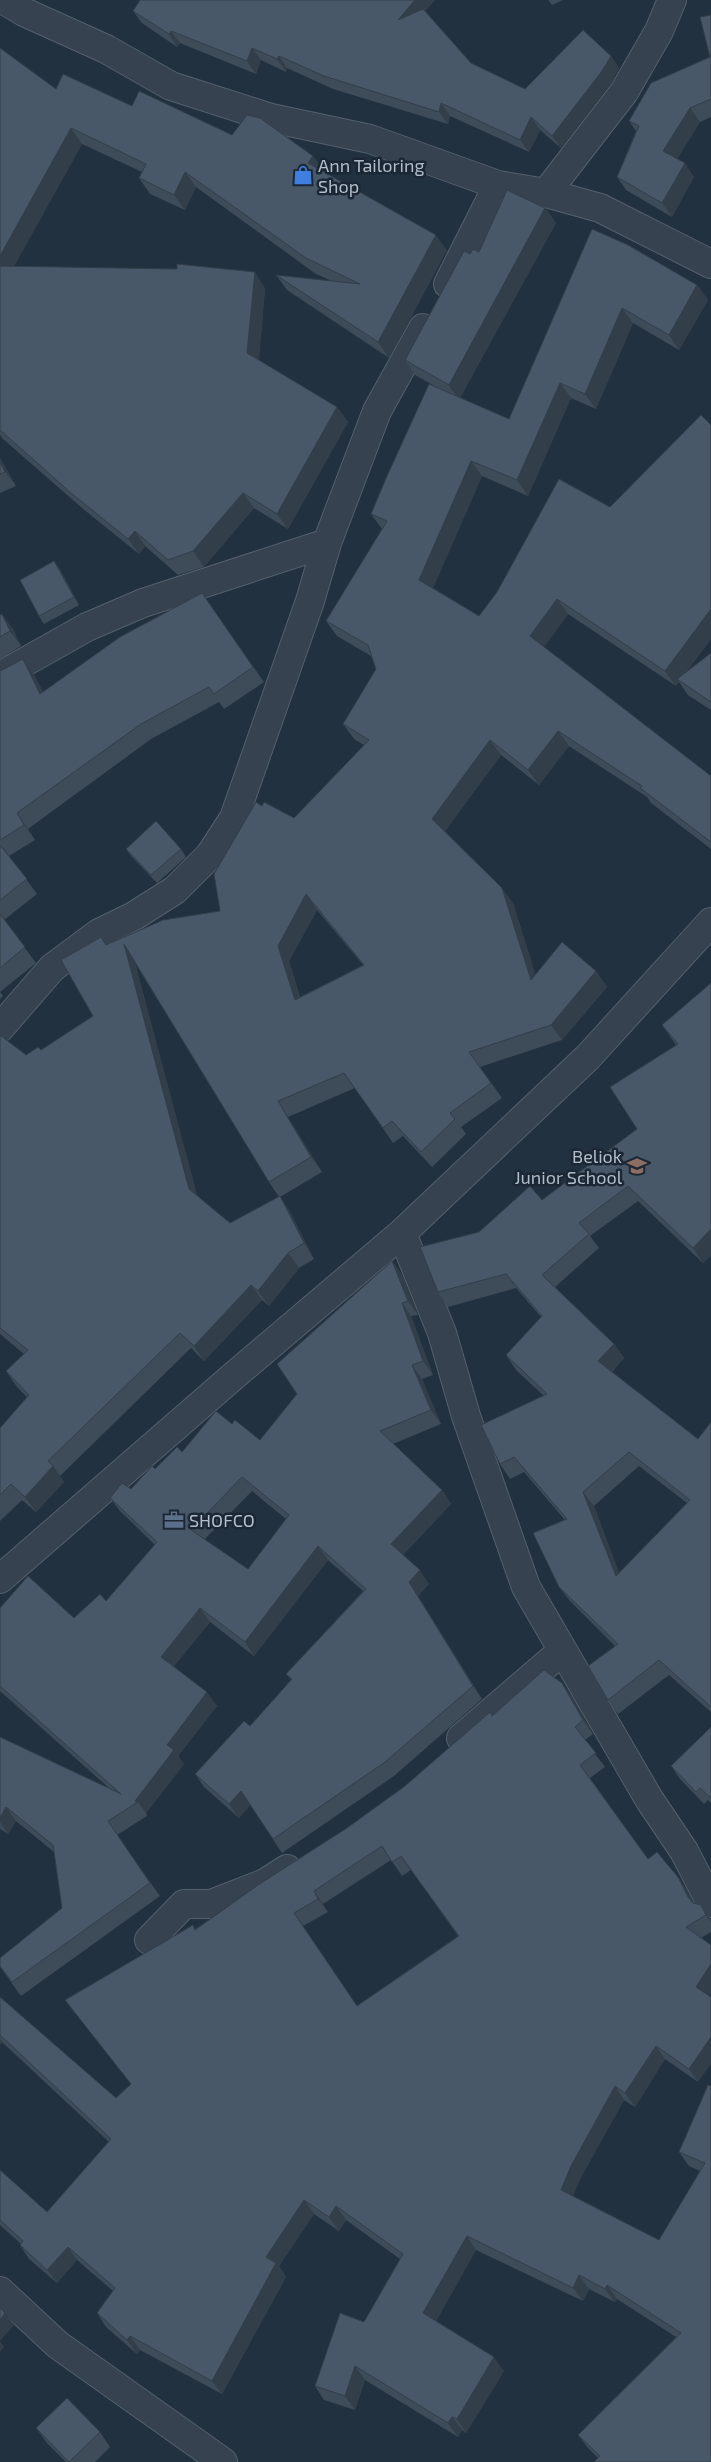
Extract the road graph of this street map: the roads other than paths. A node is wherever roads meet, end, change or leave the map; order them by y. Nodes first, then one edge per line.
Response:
1 (4, 0) edge
2 (672, 0) edge
3 (498, 185) junction
4 (546, 192) junction
5 (711, 264) edge
6 (327, 542) junction
7 (0, 676) edge
8 (711, 922) edge
9 (0, 1028) edge
10 (402, 1233) junction
11 (0, 1578) edge
12 (562, 1651) junction
13 (444, 1753) edge
14 (306, 1856) edge
15 (711, 1903) edge
16 (149, 1940) dead end
17 (0, 2291) edge
18 (223, 2462) edge

1 - 3 street
2 - 4 street
3 - 4 street
3 - 6 street
4 - 5 street
6 - 7 street
6 - 9 street
8 - 10 street
10 - 11 street
10 - 12 street
12 - 13 street
12 - 15 street
14 - 16 street
17 - 18 street

